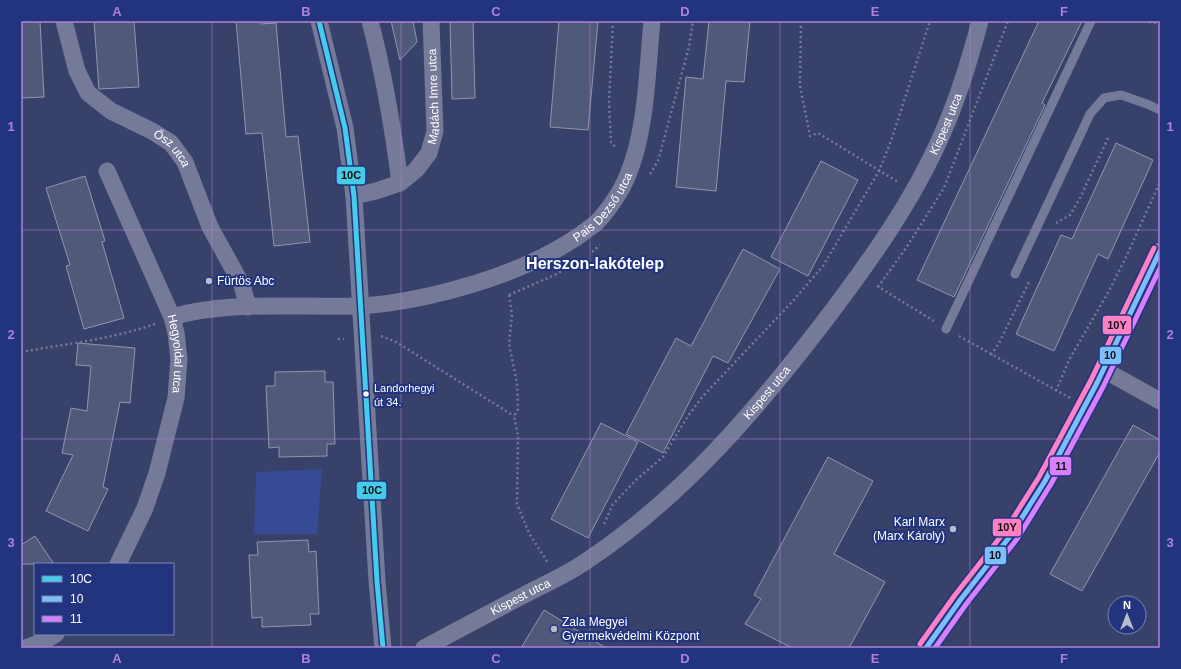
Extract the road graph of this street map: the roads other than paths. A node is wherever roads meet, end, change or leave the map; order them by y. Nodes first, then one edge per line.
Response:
1 (64, 21) edge
2 (319, 21) edge
3 (370, 21) edge
4 (431, 21) edge
5 (652, 21) edge
6 (980, 21) edge
7 (1091, 21) edge
8 (1160, 110) edge
9 (107, 171) dead end
10 (400, 183) junction
11 (354, 196) junction
12 (1160, 251) edge
13 (1015, 274) dead end
14 (361, 306) junction
15 (248, 307) junction
16 (172, 317) junction
17 (946, 329) road end
18 (1104, 370) junction
19 (1160, 401) edge
20 (118, 563) edge
21 (54, 635) edge
22 (25, 648) edge
23 (383, 648) edge
24 (424, 648) edge
25 (926, 648) edge

1 - 15 street, Ősz utca
2 - 11 street
3 - 10 street
4 - 10 street, Madách Imre utca
5 - 14 street, Pais Dezső utca
6 - 24 street, Kispest utca
7 - 17 lane
8 - 13 lane
9 - 16 street, Hegyoldal utca
10 - 11 street, Madách Imre utca
11 - 14 street
12 - 18 street
14 - 15 street
14 - 23 street
15 - 16 street
16 - 20 street, Hegyoldal utca
18 - 19 street
18 - 25 street
21 - 22 street

